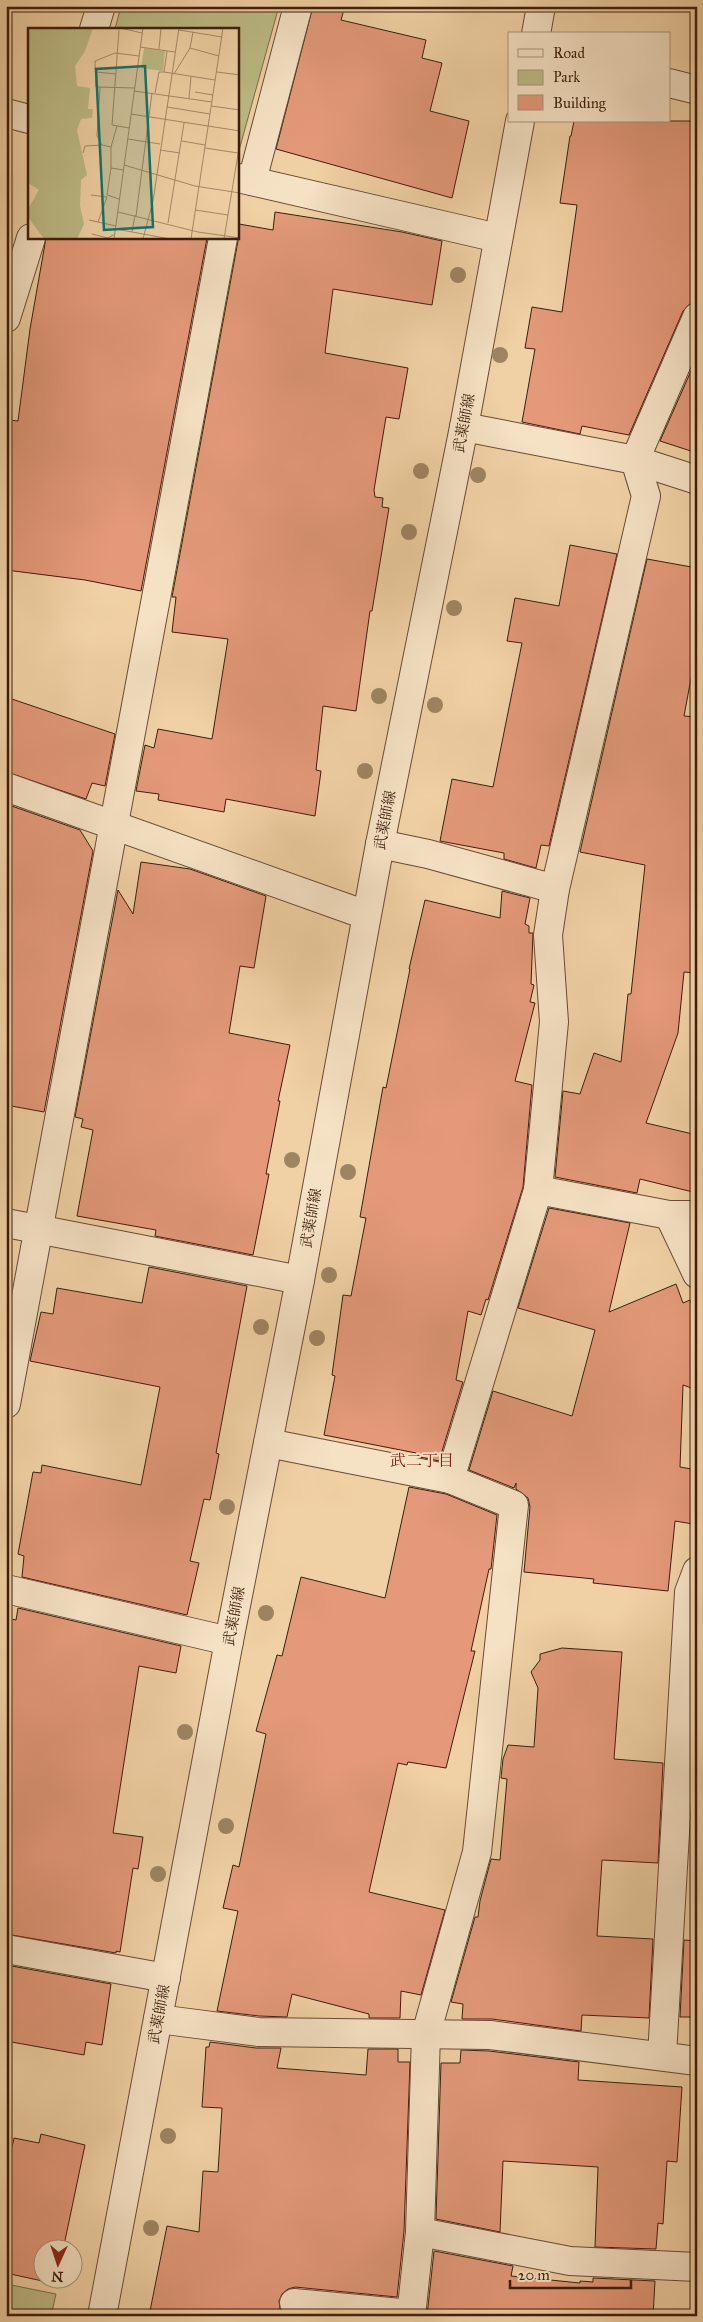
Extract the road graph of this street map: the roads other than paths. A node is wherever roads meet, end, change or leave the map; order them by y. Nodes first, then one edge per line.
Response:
1 (101, 6) edge
2 (298, 6) edge
3 (541, 6) edge
4 (94, 28) edge
5 (536, 32) edge
6 (670, 83) edge
7 (697, 90) edge
8 (6, 113) edge
9 (28, 119) edge
10 (520, 122) edge
11 (245, 180) edge
12 (498, 238) junction
13 (31, 239) edge
14 (223, 239) edge
15 (697, 317) edge
16 (6, 318) edge
17 (464, 427) junction
18 (635, 460) junction
19 (697, 480) edge
20 (6, 787) edge
21 (114, 824) junction
22 (380, 844) junction
23 (555, 889) junction
24 (366, 915) junction
25 (538, 1190) junction
26 (669, 1215) junction
27 (697, 1215) edge
28 (6, 1223) edge
29 (38, 1228) junction
30 (697, 1274) edge
31 (300, 1280) junction
32 (6, 1404) edge
33 (268, 1443) junction
34 (450, 1479) junction
35 (697, 1571) edge
36 (6, 1589) edge
37 (229, 1641) junction
38 (6, 1949) edge
39 (166, 1978) junction
40 (158, 2019) junction
41 (426, 2034) junction
42 (662, 2056) junction
43 (697, 2061) edge
44 (420, 2232) junction
45 (697, 2267) edge
46 (294, 2303) dead end
47 (411, 2315) edge
48 (102, 2316) edge

1 - 4 street
2 - 11 street
3 - 5 street
6 - 7 street
8 - 9 street
10 - 12 street, 武薬師線
11 - 12 street
12 - 17 street, 武薬師線
13 - 16 street
14 - 21 street
15 - 18 street
17 - 18 street
17 - 22 street, 武薬師線
18 - 19 street
18 - 23 street
20 - 21 street
21 - 24 street
21 - 29 street
22 - 23 street
22 - 24 street, 武薬師線
23 - 25 street
24 - 31 street, 武薬師線
25 - 26 street
25 - 34 street
26 - 27 street
26 - 30 street
28 - 29 street
29 - 31 street
29 - 32 street
31 - 33 street, 武薬師線
33 - 34 street
33 - 37 street, 武薬師線
34 - 41 street
35 - 42 street
36 - 37 street
37 - 39 street, 武薬師線
38 - 39 street
39 - 40 street, 武薬師線
40 - 41 street
40 - 48 street, 武薬師線
41 - 42 street
41 - 44 street
42 - 43 street
44 - 45 street
44 - 47 street
46 - 47 street

